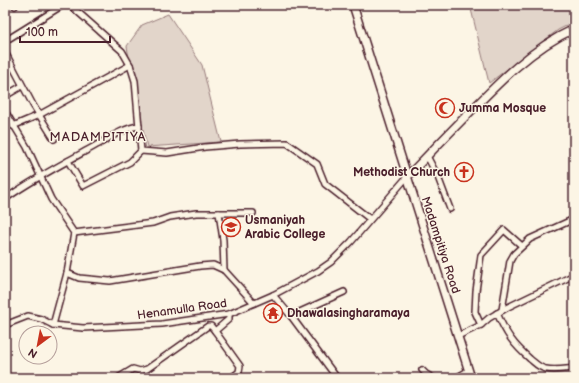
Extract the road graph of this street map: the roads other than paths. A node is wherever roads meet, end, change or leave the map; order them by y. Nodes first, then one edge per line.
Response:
1 (63, 5) edge
2 (70, 5) edge
3 (353, 5) edge
4 (574, 29) edge
5 (5, 41) edge
6 (5, 52) edge
7 (130, 65) junction
8 (22, 86) junction
9 (5, 96) edge
10 (5, 111) edge
11 (39, 115) junction
12 (13, 126) junction
13 (139, 126) junction
14 (54, 139) dead end
15 (141, 151) junction
16 (427, 156) junction
17 (68, 161) junction
18 (41, 176) junction
19 (407, 176) junction
20 (5, 199) edge
21 (450, 209) dead end
22 (219, 213) junction
23 (253, 213) dead end
24 (370, 219) junction
25 (574, 219) edge
26 (74, 233) junction
27 (522, 246) junction
28 (224, 270) junction
29 (67, 274) junction
30 (574, 275) edge
31 (344, 292) dead end
32 (273, 295) junction
33 (254, 303) junction
34 (502, 310) junction
35 (497, 313) junction
36 (229, 314) junction
37 (291, 316) junction
38 (5, 325) edge
39 (53, 325) joint
40 (481, 325) junction
41 (58, 326) edge
42 (215, 331) junction
43 (458, 336) junction
44 (574, 368) edge
45 (422, 370) dead end
46 (468, 370) junction
47 (118, 378) edge
48 (231, 378) edge
49 (337, 378) edge
50 (433, 378) edge
51 (456, 378) edge
52 (471, 378) edge

1 - 5 street
2 - 7 street
3 - 19 main road, Madampitiya Road
4 - 16 main road
6 - 8 street
7 - 11 street
7 - 13 street
8 - 9 street
8 - 11 street
10 - 12 street
11 - 12 street
11 - 14 street
12 - 18 street
13 - 15 street
13 - 17 street
15 - 17 street
15 - 24 street
16 - 19 main road
16 - 21 street
17 - 18 street
18 - 20 street
18 - 26 street
19 - 24 street, Henamulla Road
19 - 43 main road, Madampitiya Road
22 - 23 street
22 - 26 street
22 - 28 street
24 - 32 street, Henamulla Road
25 - 27 street
26 - 29 street
27 - 34 street
27 - 40 street
28 - 29 street
28 - 33 street
29 - 39 street
30 - 34 street
31 - 37 street
32 - 33 street, Henamulla Road
32 - 37 street
33 - 36 street, Henamulla Road
34 - 35 street
35 - 40 street
35 - 44 street
36 - 41 street, Henamulla Road
36 - 42 street
37 - 49 street
38 - 39 street, Henamulla Road
40 - 43 street
42 - 47 street
42 - 48 street
43 - 46 main road, Madampitiya Road
45 - 50 street
46 - 51 street
46 - 52 main road, Madampitiya Road

